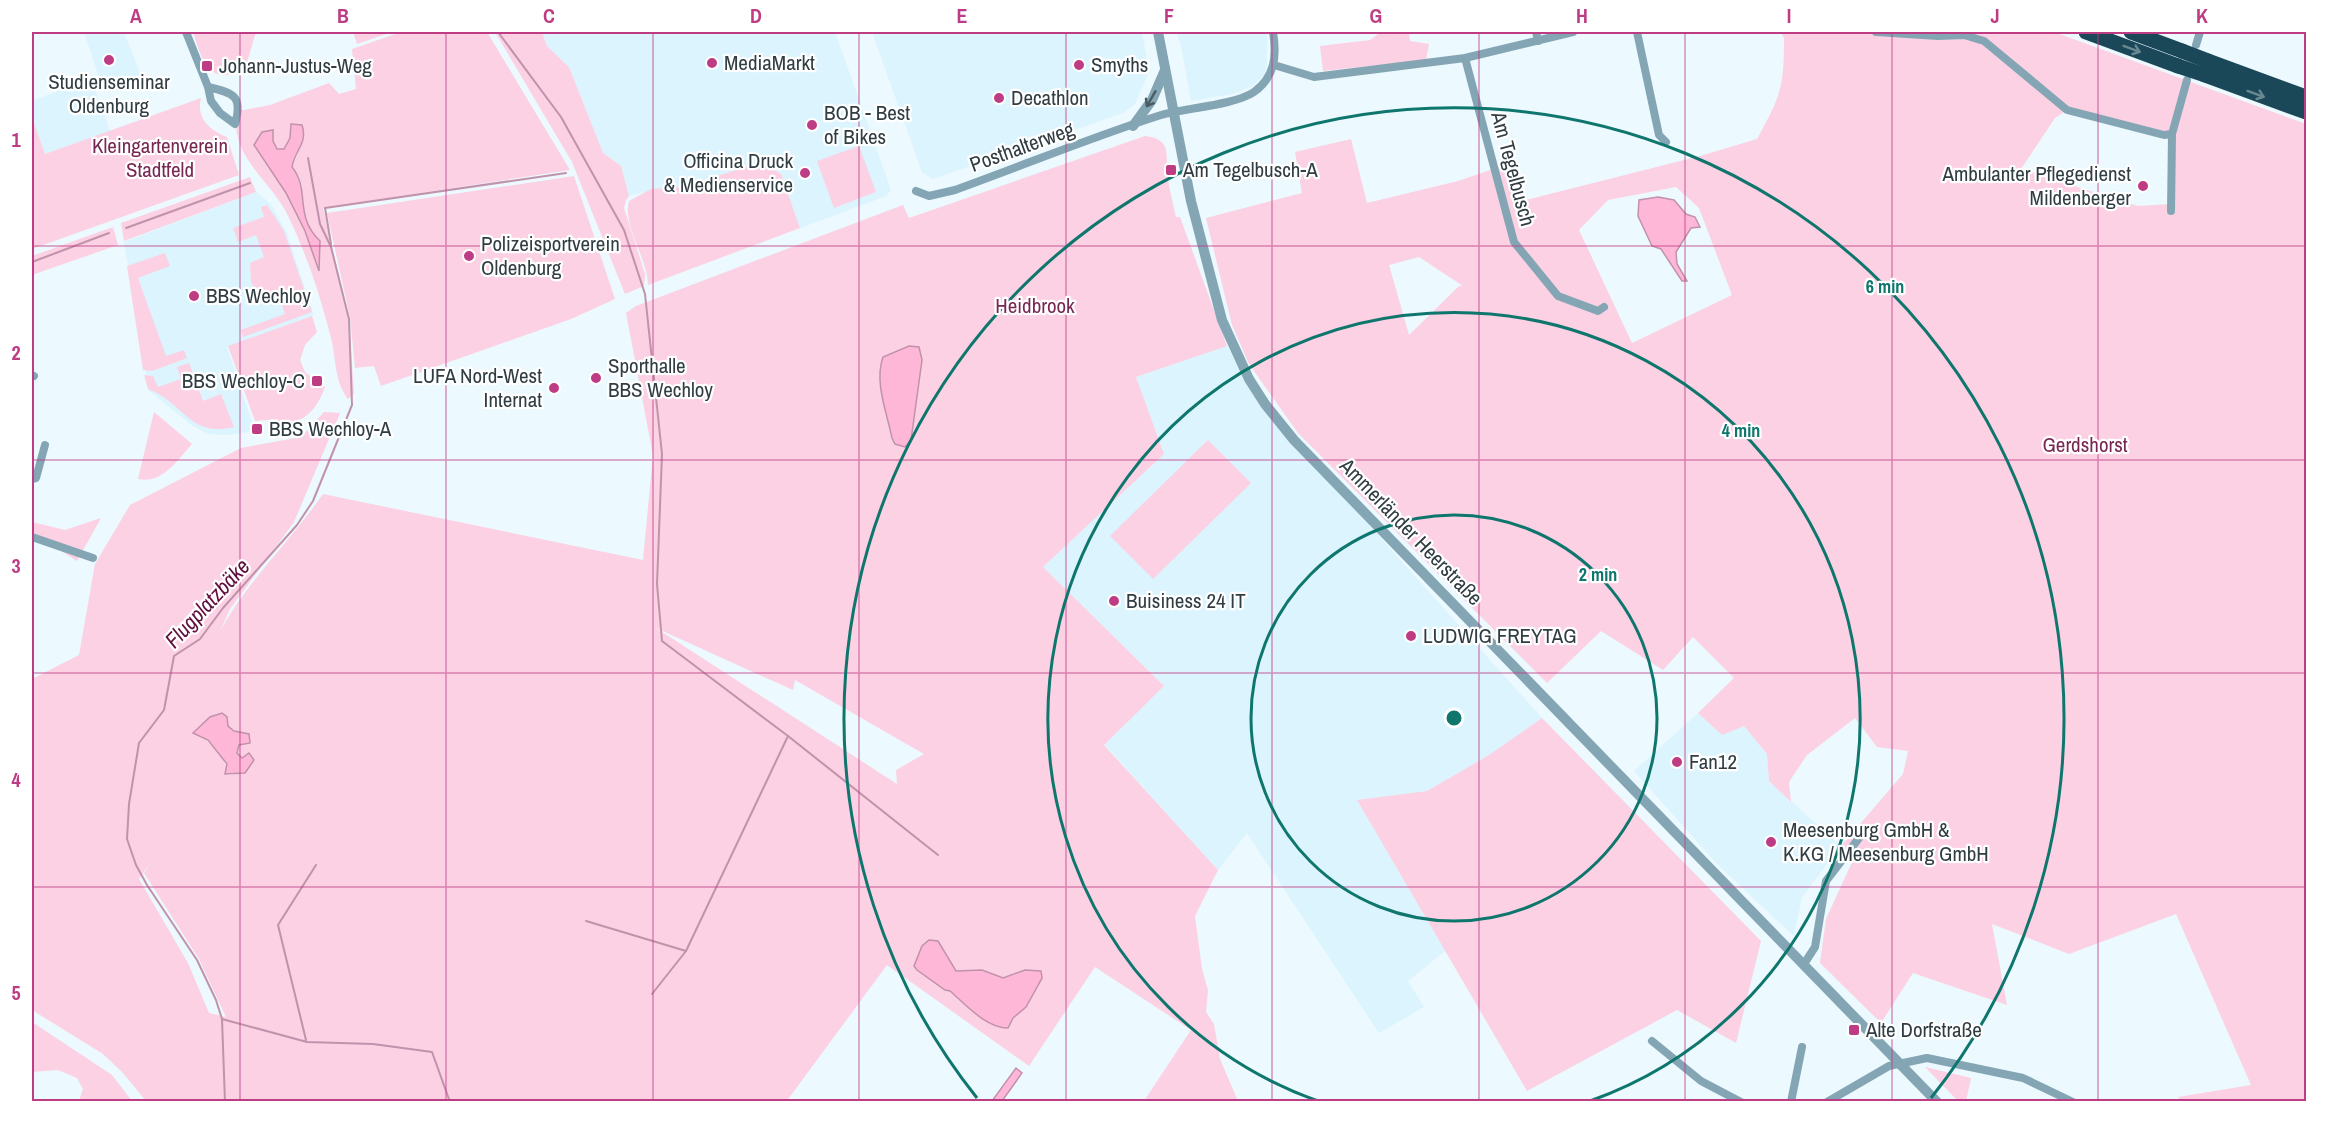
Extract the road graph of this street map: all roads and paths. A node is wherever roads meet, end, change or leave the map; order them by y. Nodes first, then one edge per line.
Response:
1 (186, 32) edge
2 (1158, 32) edge
3 (1273, 32) edge
4 (1536, 32) edge
5 (1573, 32) edge
6 (1637, 32) edge
7 (1876, 32) edge
8 (2086, 32) edge
9 (2131, 32) edge
10 (2200, 32) edge
11 (1538, 41) junction
12 (2186, 54) junction
13 (1465, 58) junction
14 (1274, 64) junction
15 (2207, 68) junction
16 (1165, 70) junction
17 (2187, 80) dead end
18 (208, 87) junction
19 (2307, 97) edge
20 (1174, 112) junction
21 (2307, 112) edge
22 (1133, 126) junction
23 (2172, 134) junction
24 (1666, 142) dead end
25 (916, 191) dead end
26 (2171, 211) dead end
27 (1604, 306) dead end
28 (45, 446) dead end
29 (32, 479) edge
30 (32, 537) edge
31 (93, 558) dead end
32 (1859, 838) dead end
33 (1804, 964) junction
34 (1652, 1041) dead end
35 (1802, 1047) dead end
36 (1900, 1063) junction
37 (1741, 1101) edge
38 (1791, 1101) edge
39 (1827, 1101) edge
40 (1937, 1101) edge
41 (2073, 1101) edge

1 - 18 street
2 - 16 street, Ammerländer Heerstraße
3 - 14 street
4 - 11 street
5 - 11 street
6 - 24 street
7 - 23 street
8 -> 12 highway
9 - 12 highway
10 - 12 street
11 - 13 street
12 - 15 highway, bridge
13 - 14 street
13 - 27 street, Am Tegelbusch
14 - 20 street
15 - 19 highway
15 -> 21 highway
16 - 20 street, Ammerländer Heerstraße
16 -> 22 street
17 - 23 street
18 - 18 street
20 - 22 street, Posthalterweg
20 - 33 street, Ammerländer Heerstraße
22 - 25 street, Posthalterweg
23 - 26 street
28 - 29 street
30 - 31 street
32 - 33 street
33 - 36 street, Ammerländer Heerstraße
34 - 37 street
35 - 38 street
36 - 39 street
36 - 40 street, Ammerländer Heerstraße
36 - 41 street

